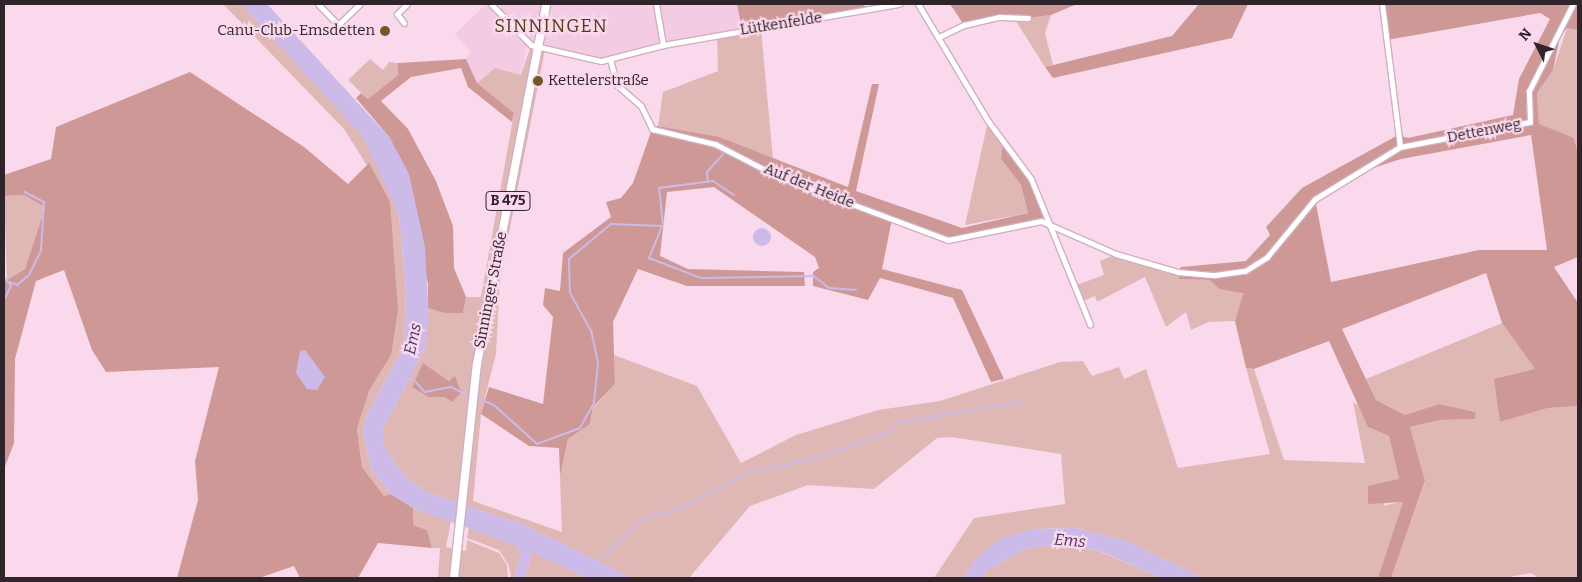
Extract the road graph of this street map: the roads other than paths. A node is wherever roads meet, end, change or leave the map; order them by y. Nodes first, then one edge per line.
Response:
1 (318, 4) edge
2 (360, 4) edge
3 (407, 4) edge
4 (490, 4) edge
5 (546, 4) edge
6 (656, 4) edge
7 (899, 4) edge
8 (918, 4) edge
9 (1382, 4) edge
10 (1573, 4) edge
11 (1028, 18) dead end
12 (404, 23) dead end
13 (939, 38) junction
14 (663, 45) junction
15 (537, 48) junction
16 (610, 59) junction
17 (1400, 147) junction
18 (1049, 222) junction
19 (1090, 324) dead end
20 (454, 578) edge

1 - 2 street
3 - 12 street
4 - 15 street
5 - 15 main road, Sinninger Straße / B 475
6 - 14 street
7 - 14 street, Lütkenfelde
8 - 13 street
9 - 17 street
10 - 17 street, Dettenweg
11 - 13 street
13 - 18 street
14 - 16 street, Lütkenfelde
15 - 16 street, Lütkenfelde
15 - 20 main road, Sinninger Straße / B 475
16 - 18 street, Auf der Heide
17 - 18 street
18 - 19 street

